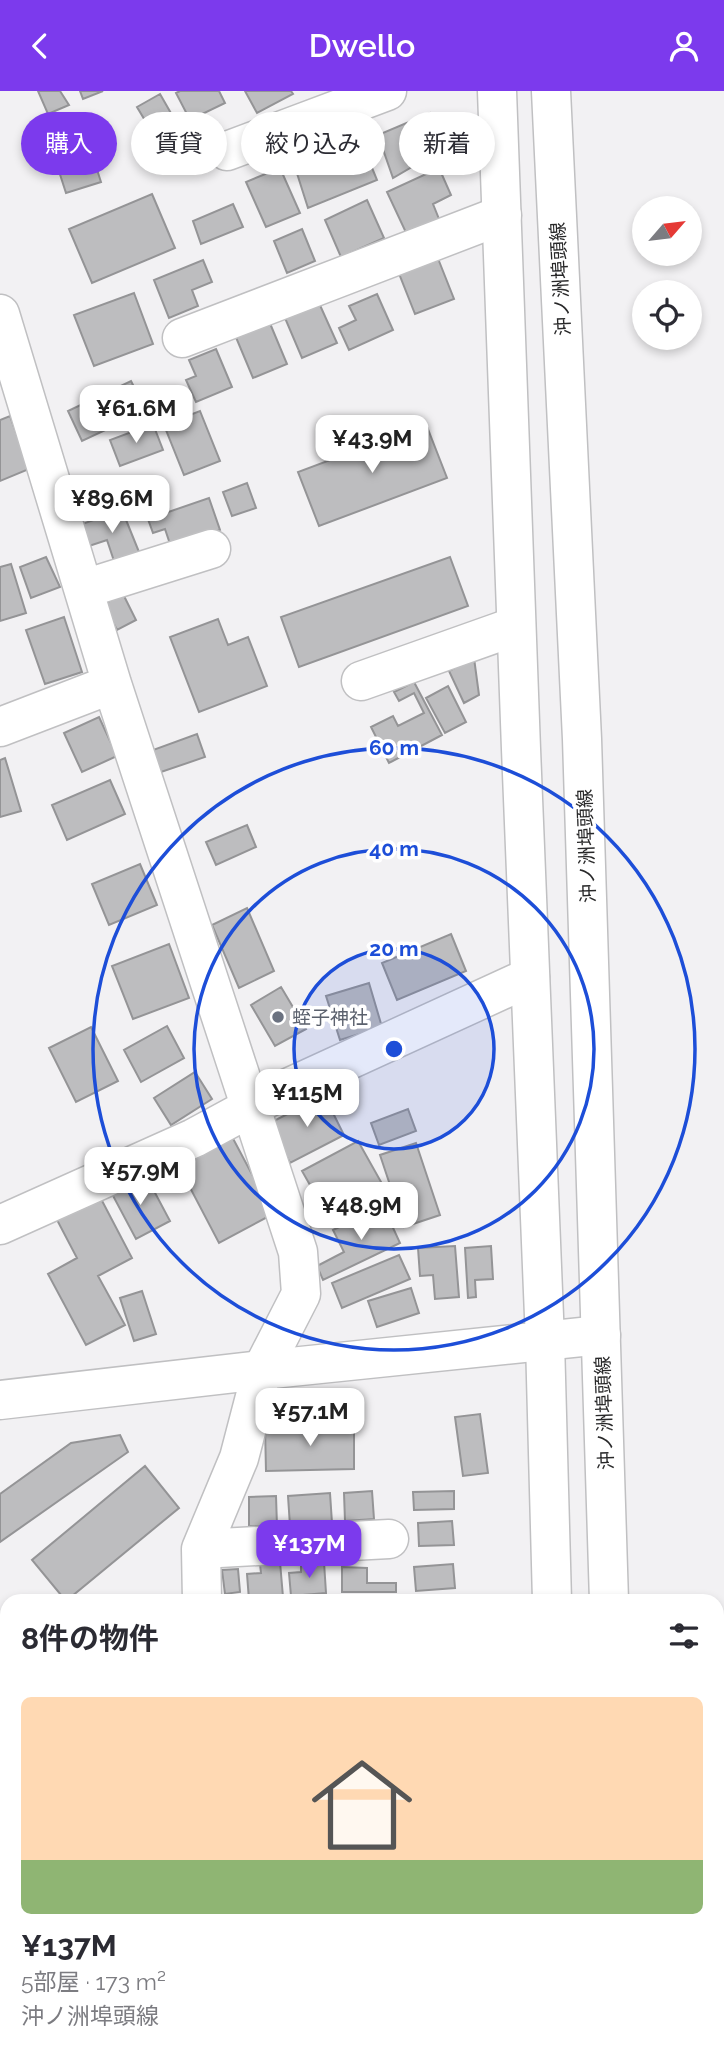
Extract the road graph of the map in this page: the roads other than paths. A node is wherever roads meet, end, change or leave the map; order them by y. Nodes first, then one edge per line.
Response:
1 (387, 91) edge
2 (497, 91) edge
3 (551, 91) edge
4 (227, 151) dead end
5 (502, 215) junction
6 (0, 314) edge
7 (182, 338) dead end
8 (211, 549) dead end
9 (84, 589) junction
10 (516, 626) junction
11 (361, 681) dead end
12 (113, 684) junction
13 (0, 727) edge
14 (530, 977) junction
15 (250, 1109) junction
16 (0, 1225) edge
17 (601, 1335) junction
18 (545, 1341) junction
19 (262, 1370) junction
20 (0, 1400) edge
21 (389, 1539) dead end
22 (201, 1549) junction
23 (202, 1594) edge
24 (552, 1594) edge
25 (609, 1594) edge

1 - 4 street
2 - 5 street
3 - 17 street, 沖ノ洲埠頭線
5 - 7 street
5 - 10 street
6 - 9 street
8 - 9 street
9 - 12 street
10 - 11 street
10 - 14 street
12 - 13 street
12 - 15 street
14 - 15 street
14 - 18 street
15 - 16 street
15 - 19 street
17 - 18 street
17 - 25 street, 沖ノ洲埠頭線
18 - 19 street
18 - 24 street
19 - 20 street
19 - 22 street
21 - 22 street
22 - 23 street

